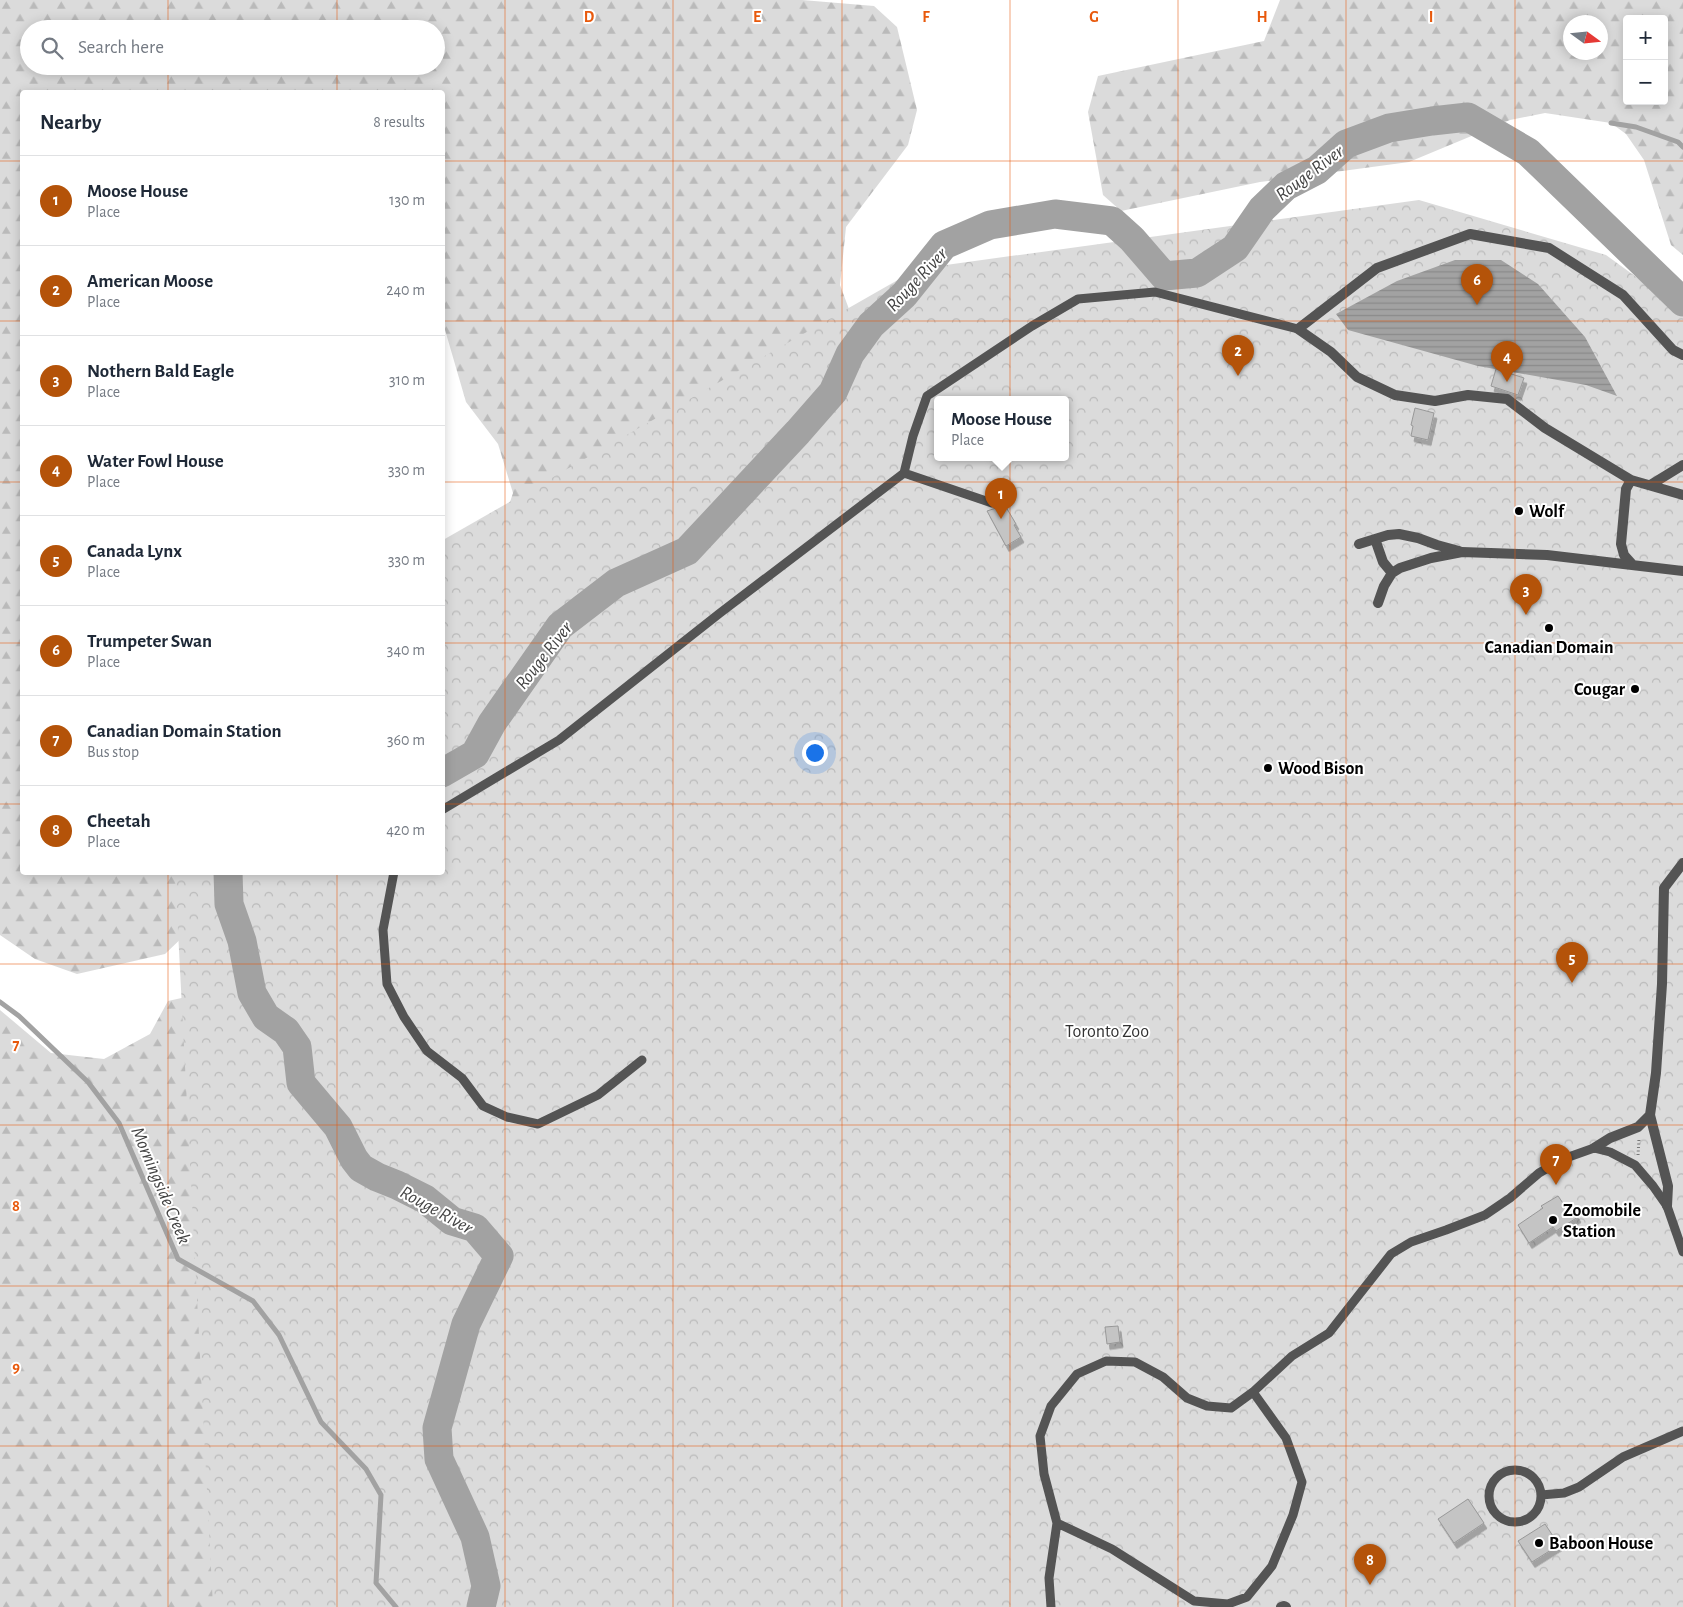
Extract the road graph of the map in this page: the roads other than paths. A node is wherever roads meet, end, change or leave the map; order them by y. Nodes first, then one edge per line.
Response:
1 (1298, 329) junction
2 (1683, 355) edge
3 (1683, 466) edge
4 (904, 473) junction
5 (1631, 480) junction
6 (1652, 484) junction
7 (1683, 494) edge
8 (992, 503) dead end
9 (1374, 539) junction
10 (1359, 544) dead end
11 (1462, 552) junction
12 (1633, 564) junction
13 (1683, 571) edge
14 (1392, 573) junction
15 (1378, 603) dead end
16 (445, 808) edge
17 (1683, 863) edge
18 (393, 875) edge
19 (642, 1060) dead end
20 (1650, 1115) junction
21 (1594, 1148) junction
22 (1667, 1206) junction
23 (1683, 1252) edge
24 (1253, 1392) junction
25 (1683, 1431) edge
26 (1541, 1495) junction
27 (1058, 1523) junction
28 (1051, 1607) edge
29 (1281, 1607) edge
30 (1286, 1607) edge

1 - 2 street
1 - 4 lane
1 - 5 street
3 - 6 street
4 - 8 lane
4 - 16 lane
5 - 6 street
5 - 12 street
6 - 7 street
9 - 10 street
9 - 11 street
9 - 14 street
11 - 12 street
11 - 14 street
12 - 13 street
14 - 15 street
17 - 20 street
18 - 19 lane
20 - 21 street
20 - 22 street
21 - 22 lane
21 - 24 lane
22 - 23 lane
24 - 27 lane
24 - 27 lane
25 - 26 lane
26 - 26 lane
27 - 28 lane
29 - 30 street

